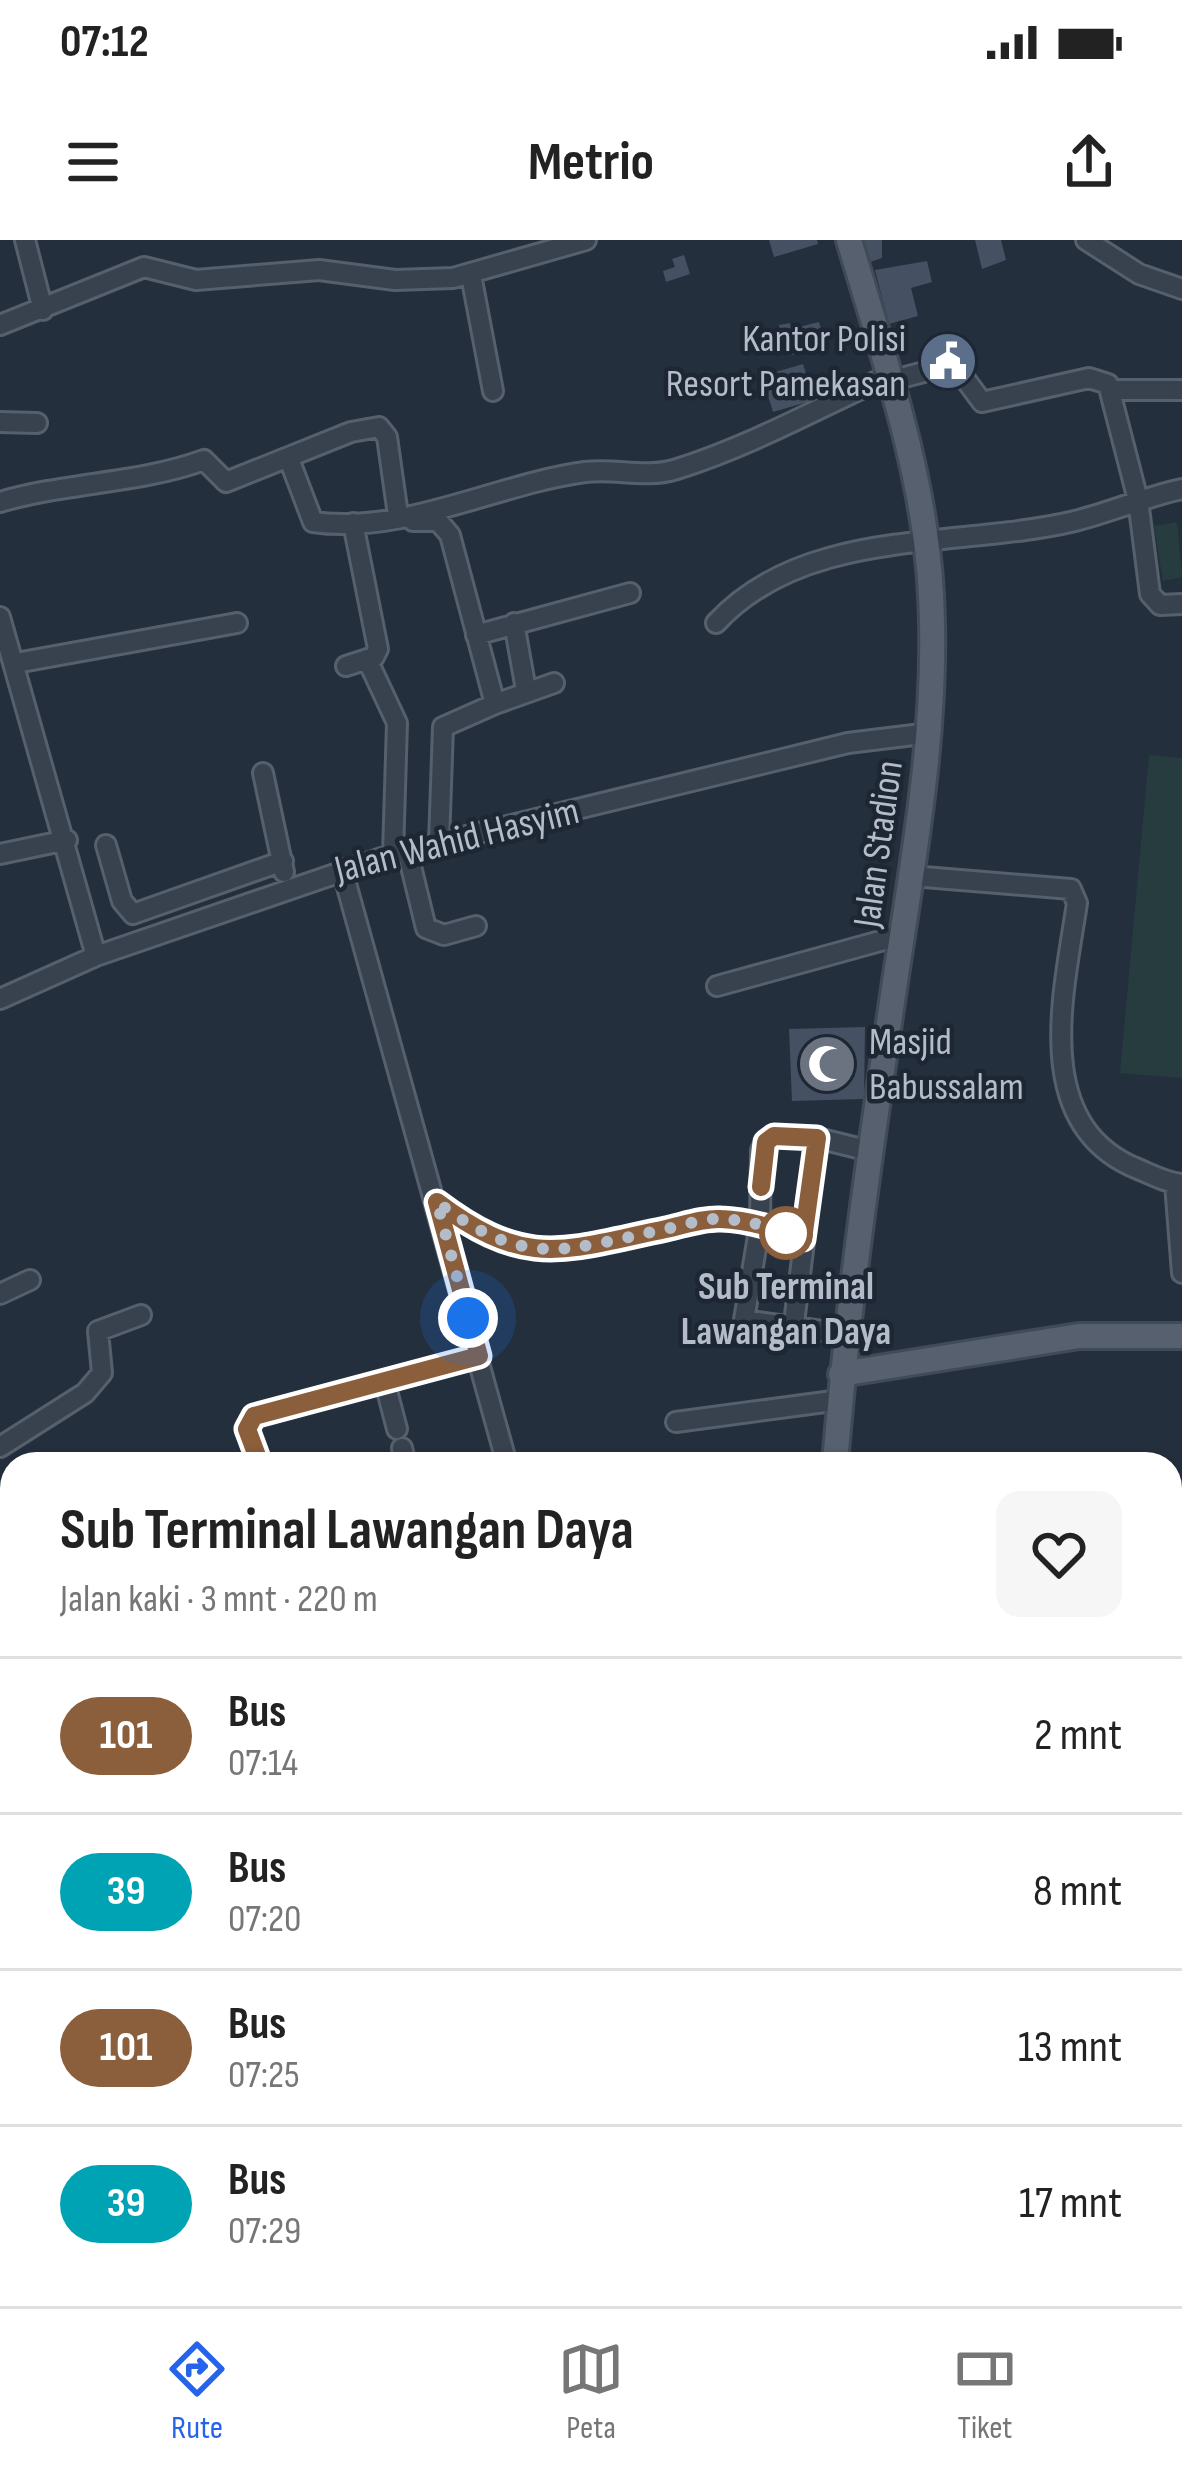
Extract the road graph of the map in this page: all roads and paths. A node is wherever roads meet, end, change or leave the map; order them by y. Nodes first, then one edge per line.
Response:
1 (25, 240) edge
2 (586, 240) edge
3 (849, 240) edge
4 (1086, 240) edge
5 (563, 243) edge
6 (471, 275) junction
7 (1182, 289) edge
8 (43, 310) junction
9 (0, 325) edge
10 (889, 378) junction
11 (1182, 390) edge
12 (493, 391) dead end
13 (1114, 391) junction
14 (0, 422) edge
15 (38, 423) dead end
16 (289, 459) junction
17 (1182, 489) edge
18 (1138, 500) junction
19 (0, 502) edge
20 (398, 515) junction
21 (360, 527) junction
22 (926, 540) junction
23 (630, 593) dead end
24 (1182, 604) edge
25 (0, 617) edge
26 (514, 622) junction
27 (716, 622) dead end
28 (237, 623) dead end
29 (476, 634) junction
30 (367, 659) junction
31 (16, 663) junction
32 (346, 666) dead end
33 (554, 683) dead end
34 (526, 691) junction
35 (495, 704) junction
36 (930, 733) junction
37 (263, 773) dead end
38 (68, 840) junction
39 (439, 843) junction
40 (106, 845) dead end
41 (400, 852) junction
42 (0, 854) edge
43 (283, 861) junction
44 (342, 868) junction
45 (913, 876) junction
46 (284, 889) junction
47 (476, 926) dead end
48 (902, 935) junction
49 (96, 956) junction
50 (717, 986) dead end
51 (0, 999) edge
52 (817, 1138) junction
53 (870, 1150) junction
54 (1179, 1184) edge
55 (437, 1202) junction
56 (760, 1224) junction
57 (803, 1239) junction
58 (1182, 1274) edge
59 (30, 1280) dead end
60 (0, 1294) edge
61 (141, 1316) dead end
62 (793, 1331) junction
63 (844, 1334) junction
64 (1182, 1336) edge
65 (479, 1356) junction
66 (841, 1374) junction
67 (385, 1383) junction
68 (840, 1400) junction
69 (676, 1422) dead end
70 (0, 1447) edge
71 (402, 1447) edge
72 (256, 1452) edge
73 (504, 1452) edge
74 (836, 1452) edge

1 - 8 street
2 - 5 street
3 - 10 main road, Jalan Stadion
4 - 7 street
5 - 6 street
6 - 8 street
6 - 12 street
8 - 9 street
10 - 13 street
10 - 20 street
10 - 22 main road, Jalan Stadion
11 - 13 street
13 - 18 street
14 - 15 street
16 - 19 street
16 - 20 street
16 - 21 street
17 - 18 street
18 - 22 street
18 - 24 street
20 - 21 street
21 - 29 street
21 - 30 street
22 - 27 street
22 - 36 main road, Jalan Stadion
23 - 26 street
25 - 31 street
26 - 29 street
26 - 34 street
28 - 31 street
29 - 35 street
30 - 32 street
30 - 41 street
31 - 38 street
33 - 34 street
34 - 35 street
35 - 39 street
36 - 39 street, Jalan Wahid Hasyim
36 - 45 main road, Jalan Stadion
37 - 43 street
38 - 42 street
38 - 49 street
39 - 41 street, Jalan Wahid Hasyim
40 - 43 street
41 - 44 street, Jalan Wahid Hasyim
41 - 47 street
43 - 46 street
44 - 46 street, Jalan Wahid Hasyim
44 - 55 street
45 - 48 main road, Jalan Stadion
45 - 54 street
46 - 49 street, Jalan Wahid Hasyim
48 - 50 street
48 - 53 main road, Jalan Stadion
49 - 51 street, Jalan Wahid Hasyim
52 - 53 street
52 - 56 street
52 - 57 street
53 - 63 main road, Jalan Stadion
54 - 58 street
55 - 56 street
55 - 65 street
56 - 57 street
56 - 62 street
57 - 62 street
59 - 60 street
61 - 70 street
62 - 63 street
63 - 66 main road, Jalan Stadion
64 - 66 main road
65 - 67 street
65 - 73 street
66 - 68 main road, Jalan Stadion
67 - 71 street
67 - 72 street
68 - 69 street
68 - 74 main road, Jalan Stadion

